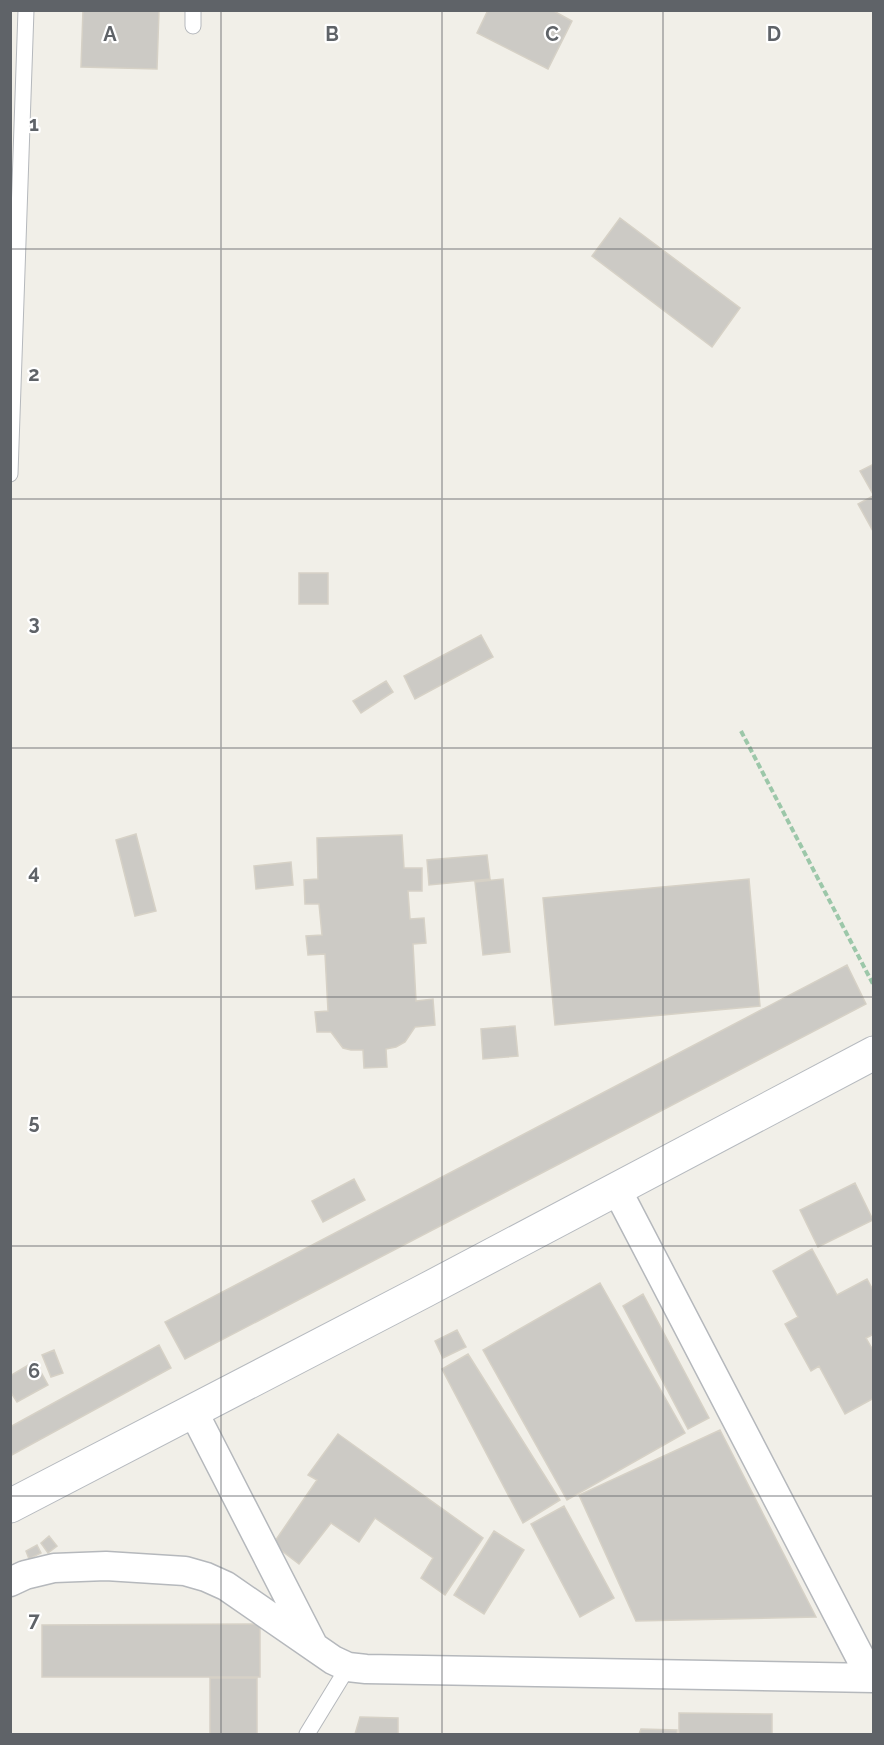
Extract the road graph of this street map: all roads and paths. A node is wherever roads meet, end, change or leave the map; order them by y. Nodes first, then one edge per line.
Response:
1 (26, 10) edge
2 (15, 222) edge
3 (10, 474) edge
4 (741, 731) dead end
5 (873, 986) edge
6 (873, 1053) edge
7 (616, 1188) junction
8 (193, 1410) junction
9 (10, 1506) edge
10 (10, 1582) edge
11 (316, 1649) junction
12 (348, 1667) junction
13 (872, 1678) edge
14 (307, 1734) edge

1 - 2 lane
2 - 3 lane
4 - 5 path
6 - 7 main road
7 - 8 main road
7 - 13 street
8 - 9 main road
8 - 11 street
10 - 11 street
11 - 12 street
12 - 13 street
12 - 14 lane

